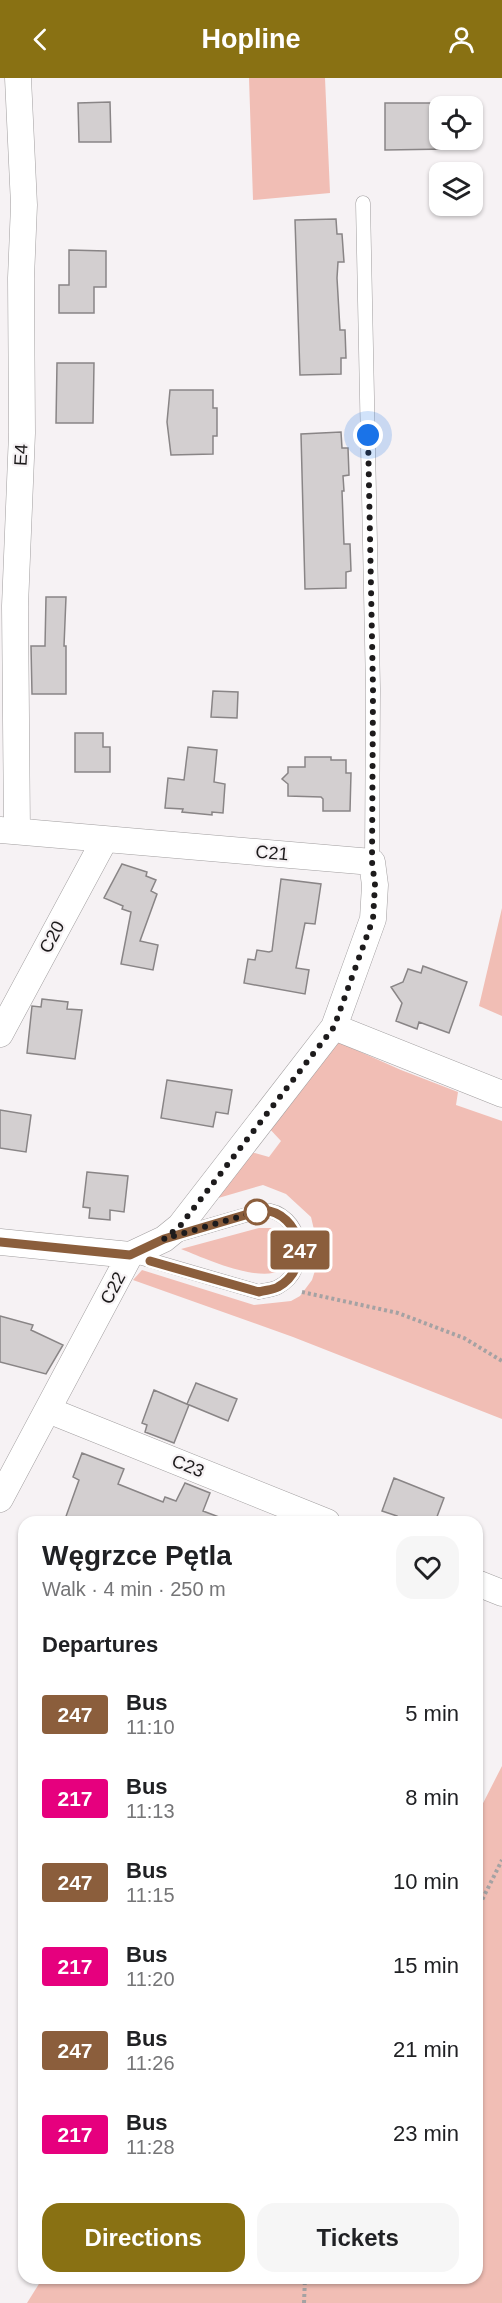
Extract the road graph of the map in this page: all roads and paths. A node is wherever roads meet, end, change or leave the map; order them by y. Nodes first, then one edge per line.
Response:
1 (18, 78) edge
2 (363, 203) dead end
3 (8, 830) edge
4 (105, 839) junction
5 (372, 862) junction
6 (334, 1027) junction
7 (0, 1034) edge
8 (502, 1094) edge
9 (164, 1239) junction
10 (0, 1242) edge
11 (130, 1255) junction
12 (278, 1288) junction
13 (502, 1361) edge
14 (48, 1410) junction
15 (0, 1499) edge
16 (312, 1516) edge
17 (483, 1585) edge
18 (502, 1593) edge
19 (502, 1860) edge
20 (483, 1898) edge
21 (305, 2284) edge
22 (304, 2303) edge

1 - 3 street, E4
2 - 5 lane
3 - 4 street, C21
4 - 5 street, C21
4 - 7 street, C20
5 - 6 street
6 - 8 street
6 - 9 street, C22
9 - 11 street, C22
9 - 12 lane
10 - 11 street
11 - 12 lane
11 - 14 street, C22
12 - 13 path
14 - 15 street, C22
14 - 16 street, C23
17 - 18 street
19 - 20 path
21 - 22 path

